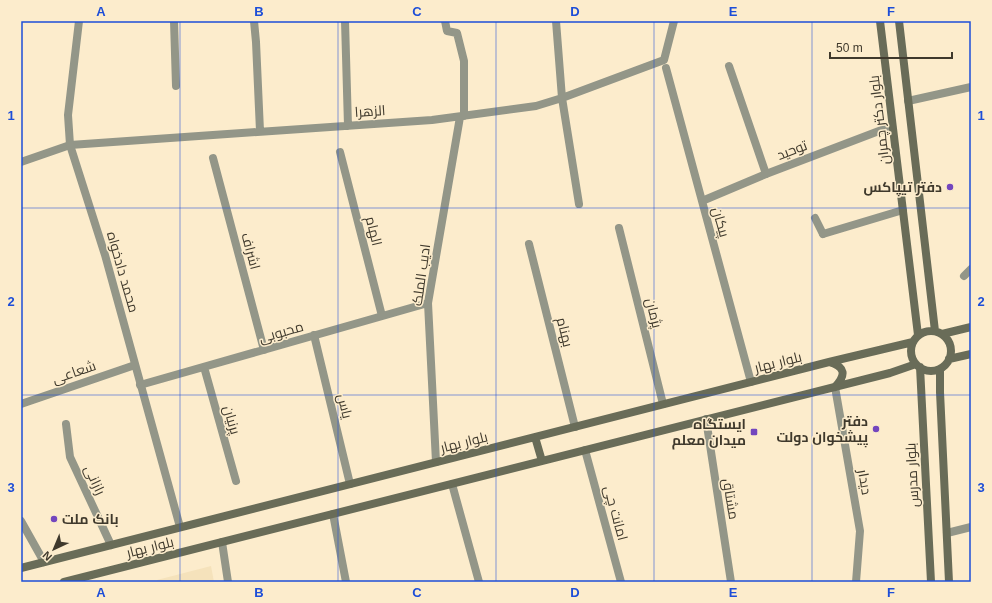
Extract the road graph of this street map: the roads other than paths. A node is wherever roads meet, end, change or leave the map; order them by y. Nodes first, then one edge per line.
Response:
1 (79, 21) edge
2 (174, 21) edge
3 (254, 21) edge
4 (344, 21) edge
5 (445, 21) edge
6 (556, 21) edge
7 (674, 21) edge
8 (880, 21) edge
9 (899, 21) edge
10 (729, 66) dead end
11 (666, 68) dead end
12 (176, 86) dead end
13 (971, 87) edge
14 (562, 98) junction
15 (908, 101) junction
16 (462, 116) junction
17 (348, 126) junction
18 (892, 126) junction
19 (260, 131) junction
20 (70, 145) junction
21 (340, 152) dead end
22 (213, 158) dead end
23 (21, 162) edge
24 (766, 174) junction
25 (702, 201) junction
26 (579, 204) dead end
27 (903, 210) junction
28 (814, 218) dead end
29 (619, 228) dead end
30 (529, 244) dead end
31 (971, 270) edge
32 (964, 276) dead end
33 (428, 303) junction
34 (382, 316) junction
35 (971, 327) edge
36 (939, 332) junction
37 (314, 335) junction
38 (916, 338) junction
39 (264, 350) junction
40 (971, 354) edge
41 (949, 359) junction
42 (828, 362) junction
43 (135, 365) junction
44 (918, 365) junction
45 (204, 367) junction
46 (940, 369) junction
47 (751, 382) junction
48 (140, 385) junction
49 (835, 387) junction
50 (21, 404) edge
51 (663, 404) junction
52 (706, 419) junction
53 (66, 424) dead end
54 (575, 427) junction
55 (535, 437) junction
56 (585, 450) junction
57 (542, 461) junction
58 (436, 462) junction
59 (236, 481) dead end
60 (350, 484) junction
61 (452, 484) junction
62 (333, 514) junction
63 (21, 521) edge
64 (971, 526) edge
65 (180, 527) junction
66 (947, 533) junction
67 (222, 542) junction
68 (111, 545) junction
69 (44, 562) junction
70 (21, 568) edge
71 (88, 579) edge
72 (64, 582) edge
73 (228, 582) edge
74 (346, 582) edge
75 (479, 582) edge
76 (621, 582) edge
77 (731, 582) edge
78 (856, 582) edge
79 (931, 582) edge
80 (949, 582) edge

1 - 20 street, محمد دادخواه
2 - 12 street
3 - 19 street
4 - 17 street
5 - 16 street, ادیب الملک
6 - 14 street
7 - 14 street, الزهرا
8 - 18 main road, بلوار دکتر چمران
9 - 15 main road
10 - 24 street
11 - 25 street, پیکان
13 - 15 street
14 - 16 street, الزهرا
14 - 26 street
15 - 36 main road
16 - 17 street, الزهرا
16 - 33 street, ادیب الملک
17 - 19 street, الزهرا
18 - 24 street, توحید
18 - 27 main road, بلوار دکتر چمران
19 - 20 street, الزهرا
20 - 23 street, الزهرا
20 - 43 street, محمد دادخواه
21 - 34 street, الهام
22 - 39 street, اشراف
24 - 25 street, توحید
25 - 47 street, پیکان
27 - 28 street
27 - 38 main road, بلوار دکتر چمران
29 - 51 street, پژمان
30 - 54 street, بهنام
31 - 32 street
33 - 34 street, محبوبی
33 - 58 street, ادیب الملک
34 - 37 street, محبوبی
35 - 36 main road
36 - 38 main road
36 - 41 main road
37 - 39 street, محبوبی
37 - 60 street, یاس
38 - 42 main road, بلوار بهار
38 - 44 main road
39 - 45 street, محبوبی
40 - 41 main road
41 - 46 main road
42 - 47 main road, بلوار بهار
42 - 49 main road
43 - 48 street, محمد دادخواه
43 - 50 street, شعاعی
44 - 46 main road
44 - 49 main road, بلوار بهار
44 - 79 main road, بلوار مدرس
45 - 48 street, محبوبی
45 - 59 street, پرنیان
46 - 66 main road
47 - 51 main road, بلوار بهار
48 - 65 street, محمد دادخواه
49 - 52 main road, بلوار بهار
49 - 78 street, دیدار
51 - 54 main road, بلوار بهار
52 - 56 main road, بلوار بهار
52 - 77 street, مشتاق
53 - 68 street, رازانی
54 - 55 main road, بلوار بهار
55 - 57 main road
55 - 58 main road, بلوار بهار
56 - 57 main road, بلوار بهار
56 - 76 street, امانت چی
57 - 61 main road, بلوار بهار
58 - 60 main road, بلوار بهار
60 - 65 main road, بلوار بهار
61 - 62 main road, بلوار بهار
61 - 75 street
62 - 67 main road, بلوار بهار
62 - 74 street
63 - 69 street
64 - 66 street
65 - 68 main road, بلوار بهار
66 - 80 main road
67 - 71 main road, بلوار بهار
67 - 73 street
68 - 69 main road, بلوار بهار
69 - 70 main road, بلوار بهار
71 - 72 main road, بلوار بهار

